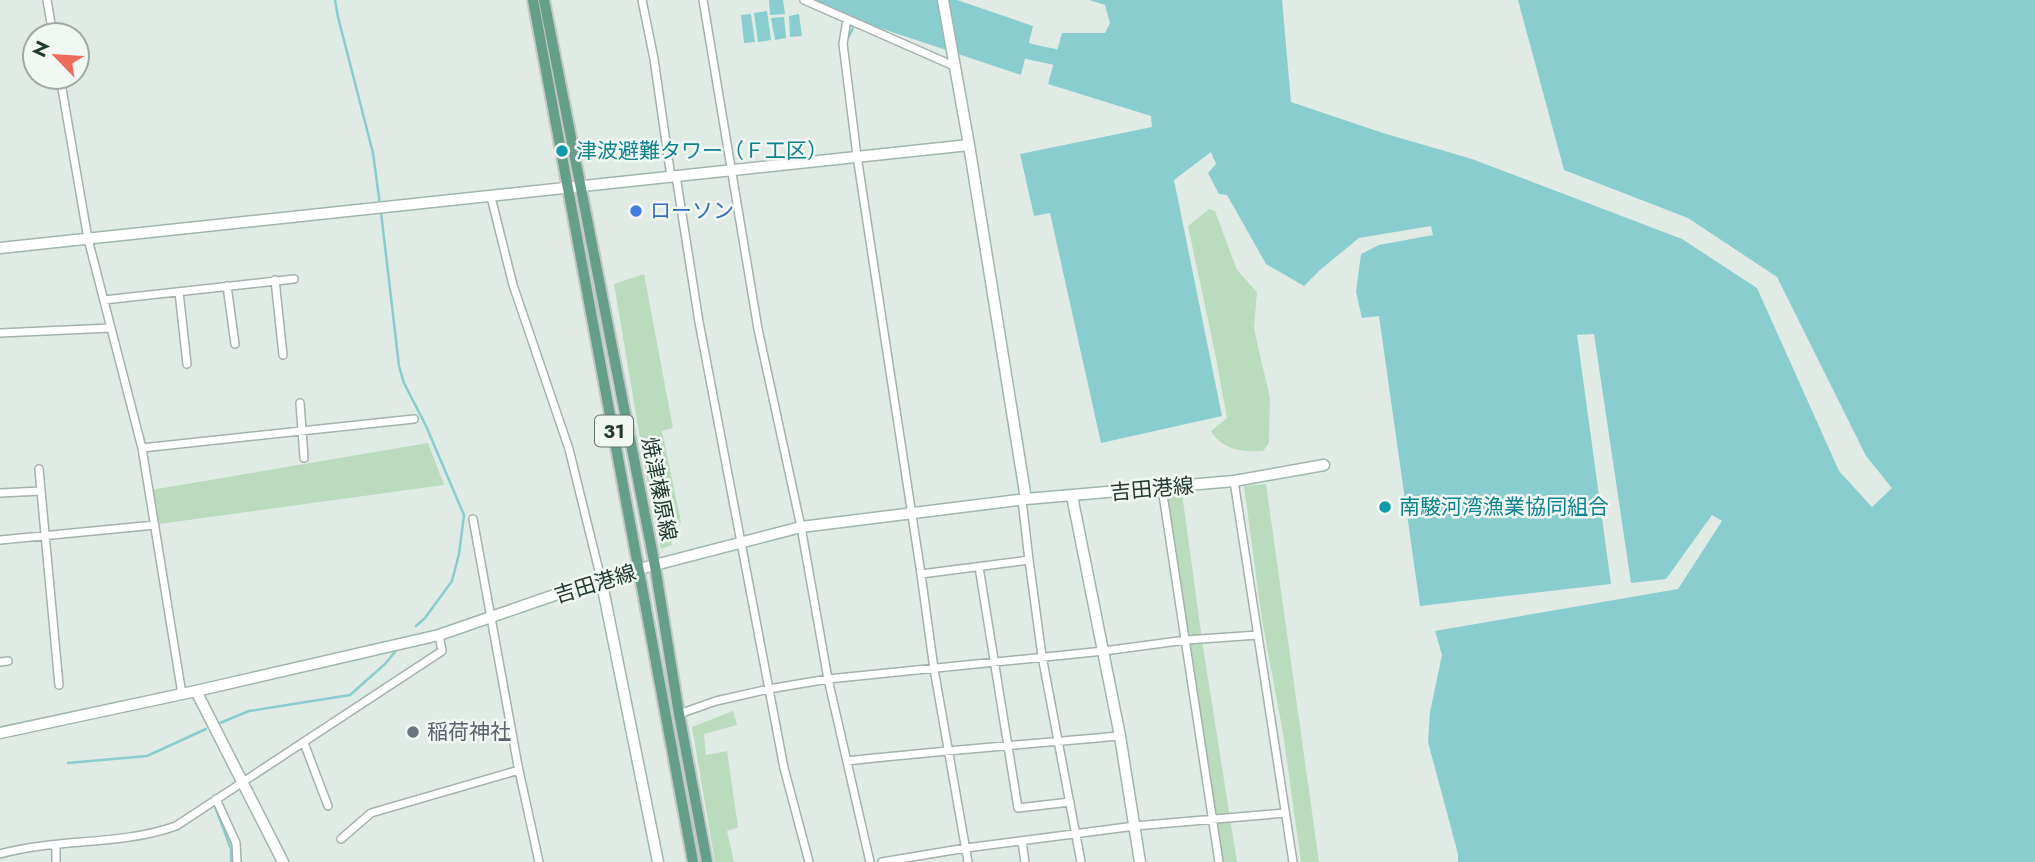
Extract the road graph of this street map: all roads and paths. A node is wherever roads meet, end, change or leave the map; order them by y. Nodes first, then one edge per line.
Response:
1 (47, 0) edge
2 (533, 0) edge
3 (544, 0) edge
4 (642, 0) edge
5 (703, 0) edge
6 (804, 0) edge
7 (943, 0) edge
8 (847, 19) junction
9 (51, 21) edge
10 (953, 64) junction
11 (62, 91) edge
12 (969, 145) junction
13 (857, 156) junction
14 (731, 169) junction
15 (673, 177) junction
16 (573, 186) junction
17 (491, 197) junction
18 (88, 239) junction
19 (0, 248) edge
20 (294, 279) dead end
21 (275, 280) junction
22 (227, 286) junction
23 (179, 292) junction
24 (104, 300) junction
25 (111, 328) junction
26 (0, 333) edge
27 (235, 344) dead end
28 (283, 355) dead end
29 (187, 364) dead end
30 (300, 403) dead end
31 (414, 419) dead end
32 (302, 431) junction
33 (142, 449) junction
34 (304, 458) dead end
35 (1324, 465) dead end
36 (38, 469) dead end
37 (1234, 481) junction
38 (1162, 488) junction
39 (41, 491) junction
40 (0, 493) edge
41 (1072, 496) junction
42 (1024, 499) junction
43 (911, 514) junction
44 (473, 519) dead end
45 (155, 525) junction
46 (801, 527) junction
47 (44, 537) junction
48 (0, 540) edge
49 (741, 542) junction
50 (1029, 561) junction
51 (655, 566) junction
52 (979, 567) junction
53 (640, 570) junction
54 (921, 574) junction
55 (601, 579) junction
56 (490, 619) junction
57 (439, 635) junction
58 (1258, 635) junction
59 (1186, 640) junction
60 (1104, 651) junction
61 (1042, 656) junction
62 (995, 661) junction
63 (934, 669) junction
64 (828, 679) junction
65 (59, 685) dead end
66 (769, 689) junction
67 (196, 691) junction
68 (182, 694) junction
69 (680, 714) junction
70 (0, 733) edge
71 (1120, 736) junction
72 (1058, 742) junction
73 (303, 743) junction
74 (1007, 747) junction
75 (948, 750) junction
76 (847, 761) junction
77 (519, 770) junction
78 (242, 783) junction
79 (216, 799) junction
80 (1070, 802) junction
81 (328, 806) dead end
82 (1286, 813) junction
83 (1212, 819) junction
84 (1135, 826) junction
85 (1077, 834) junction
86 (341, 839) dead end
87 (1022, 842) junction
88 (57, 845) junction
89 (966, 848) junction
90 (0, 855) edge
91 (56, 862) edge
92 (237, 862) edge
93 (283, 862) edge
94 (539, 862) edge
95 (658, 862) edge
96 (693, 862) edge
97 (707, 862) edge
98 (809, 862) edge
99 (870, 862) edge
100 (882, 862) edge
101 (968, 862) edge
102 (1025, 862) edge
103 (1081, 862) edge
104 (1140, 862) edge
105 (1219, 862) edge
106 (1293, 862) edge

1 - 9 street
2 - 16 main road, 焼津榛原線 / 31
3 - 16 main road, 焼津榛原線 / 31
4 - 15 street
5 - 14 street
6 - 8 street
7 - 10 street
8 - 10 street
8 - 13 street
10 - 12 street
11 - 18 street
12 - 13 street
12 - 42 street
13 - 14 street
13 - 43 street
14 - 15 street
14 - 46 street
15 - 16 street
15 - 49 street
16 - 17 street
16 - 51 main road, 焼津榛原線 / 31
16 - 53 main road, 焼津榛原線 / 31
17 - 18 street
17 - 55 street
18 - 19 street
18 - 24 street
20 - 21 street
21 - 22 street
21 - 28 street
22 - 23 street
22 - 27 street
23 - 24 street
23 - 29 street
24 - 25 street
25 - 26 street
25 - 33 street
30 - 32 street
31 - 32 street
32 - 33 street
32 - 34 street
33 - 45 street
35 - 37 street, 吉田港線
36 - 39 street
37 - 38 street, 吉田港線
37 - 58 street
38 - 41 street, 吉田港線
38 - 59 street
39 - 40 street
39 - 47 street
41 - 42 street, 吉田港線
41 - 60 street
42 - 43 street, 吉田港線
42 - 50 street
43 - 46 street, 吉田港線
43 - 54 street
44 - 56 street
45 - 47 street
45 - 68 street
46 - 49 street, 吉田港線
46 - 64 street
47 - 48 street
47 - 65 street
49 - 51 street, 吉田港線
49 - 66 street
50 - 52 street
50 - 61 street
51 - 53 street, 吉田港線
51 - 69 main road, 焼津榛原線 / 31
52 - 54 street
52 - 62 street
53 - 55 street, 吉田港線
53 - 96 main road, 焼津榛原線 / 31
54 - 63 street
55 - 56 street, 吉田港線
55 - 95 street
56 - 57 street, 吉田港線
56 - 77 street
57 - 67 street, 吉田港線
57 - 73 street
58 - 59 street
58 - 82 street
59 - 60 street
59 - 83 street
60 - 61 street
60 - 71 street
61 - 62 street
61 - 72 street
62 - 63 street
62 - 74 street
63 - 64 street
63 - 75 street
64 - 66 street
64 - 76 street
66 - 69 street
66 - 98 street
67 - 68 street, 吉田港線
67 - 78 street
68 - 70 street, 吉田港線
69 - 97 main road, 焼津榛原線 / 31
71 - 72 street
71 - 84 street
72 - 74 street
72 - 80 street
73 - 78 street
73 - 81 street
74 - 75 street
74 - 80 street
75 - 76 street
75 - 89 street
76 - 99 street
77 - 86 street
77 - 94 street
78 - 79 street
78 - 93 street
79 - 88 street
79 - 92 street
80 - 85 street
82 - 83 street
82 - 106 street
83 - 84 street
83 - 105 street
84 - 85 street
84 - 104 street
85 - 87 street
85 - 103 street
87 - 89 street
87 - 102 street
88 - 90 street
88 - 91 street
89 - 100 street
89 - 101 street

